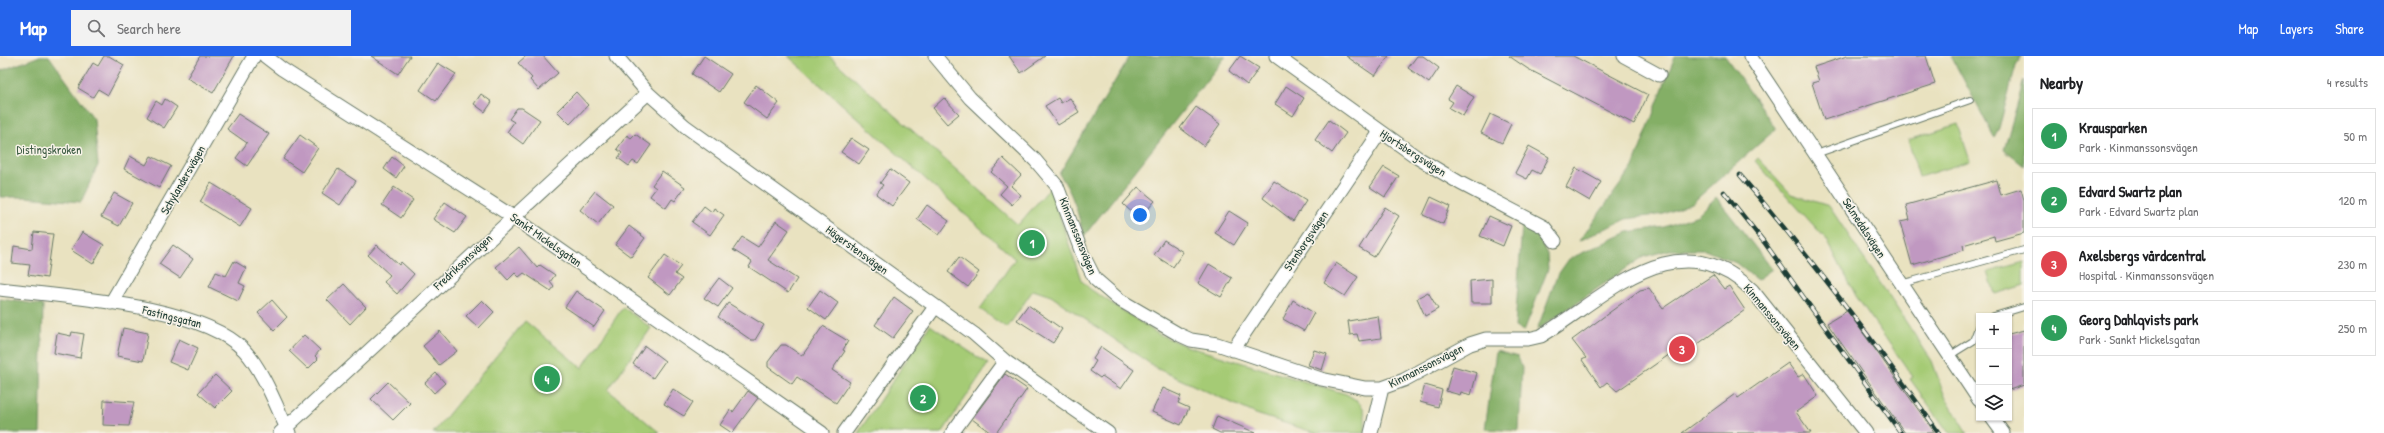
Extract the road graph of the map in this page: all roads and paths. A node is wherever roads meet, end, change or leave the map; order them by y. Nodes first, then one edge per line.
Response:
1 (254, 56) edge
2 (265, 56) edge
3 (616, 56) edge
4 (935, 56) edge
5 (1276, 56) edge
6 (1624, 56) edge
7 (1750, 56) edge
8 (1659, 75) dead end
9 (648, 93) junction
10 (1970, 100) dead end
11 (1380, 132) junction
12 (1816, 154) junction
13 (513, 217) junction
14 (1555, 241) dead end
15 (2024, 250) edge
16 (1900, 284) junction
17 (0, 289) edge
18 (111, 303) junction
19 (934, 306) junction
20 (2024, 307) edge
21 (2004, 313) edge
22 (1976, 333) edge
23 (1233, 350) junction
24 (1949, 356) junction
25 (1005, 361) junction
26 (1382, 388) junction
27 (1976, 396) edge
28 (1994, 421) edge
29 (285, 431) edge
30 (822, 433) edge
31 (844, 433) edge
32 (952, 433) edge
33 (1108, 433) edge
34 (1371, 433) edge
35 (1866, 433) edge
36 (2003, 433) edge

1 - 18 street, Schylandersvägen
2 - 13 street, Sankt Mickelsgatan
3 - 9 street, Hägerstensvägen
4 - 23 street, Kinmanssonsvägen
5 - 11 street, Hjortsbergsvägen
6 - 8 street
7 - 12 street, Selmedalsvägen
9 - 13 street, Fredriksonsvägen
9 - 19 street, Hägerstensvägen
10 - 12 lane
11 - 14 street, Hjortsbergsvägen
11 - 23 street, Stenborgsvägen
12 - 16 street, Selmedalsvägen
13 - 29 street, Fredriksonsvägen
13 - 30 street, Sankt Mickelsgatan
15 - 16 lane
16 - 24 street, Selmedalsvägen
17 - 18 street, Fastingsgatan
18 - 29 street, Fastingsgatan
19 - 25 street, Hägerstensvägen
19 - 31 street
20 - 21 lane
22 - 24 lane
23 - 26 street, Kinmanssonsvägen
24 - 27 street, Selmedalsvägen
25 - 32 street
25 - 33 street, Hägerstensvägen
26 - 34 street
26 - 35 street, Kinmanssonsvägen
28 - 36 street

